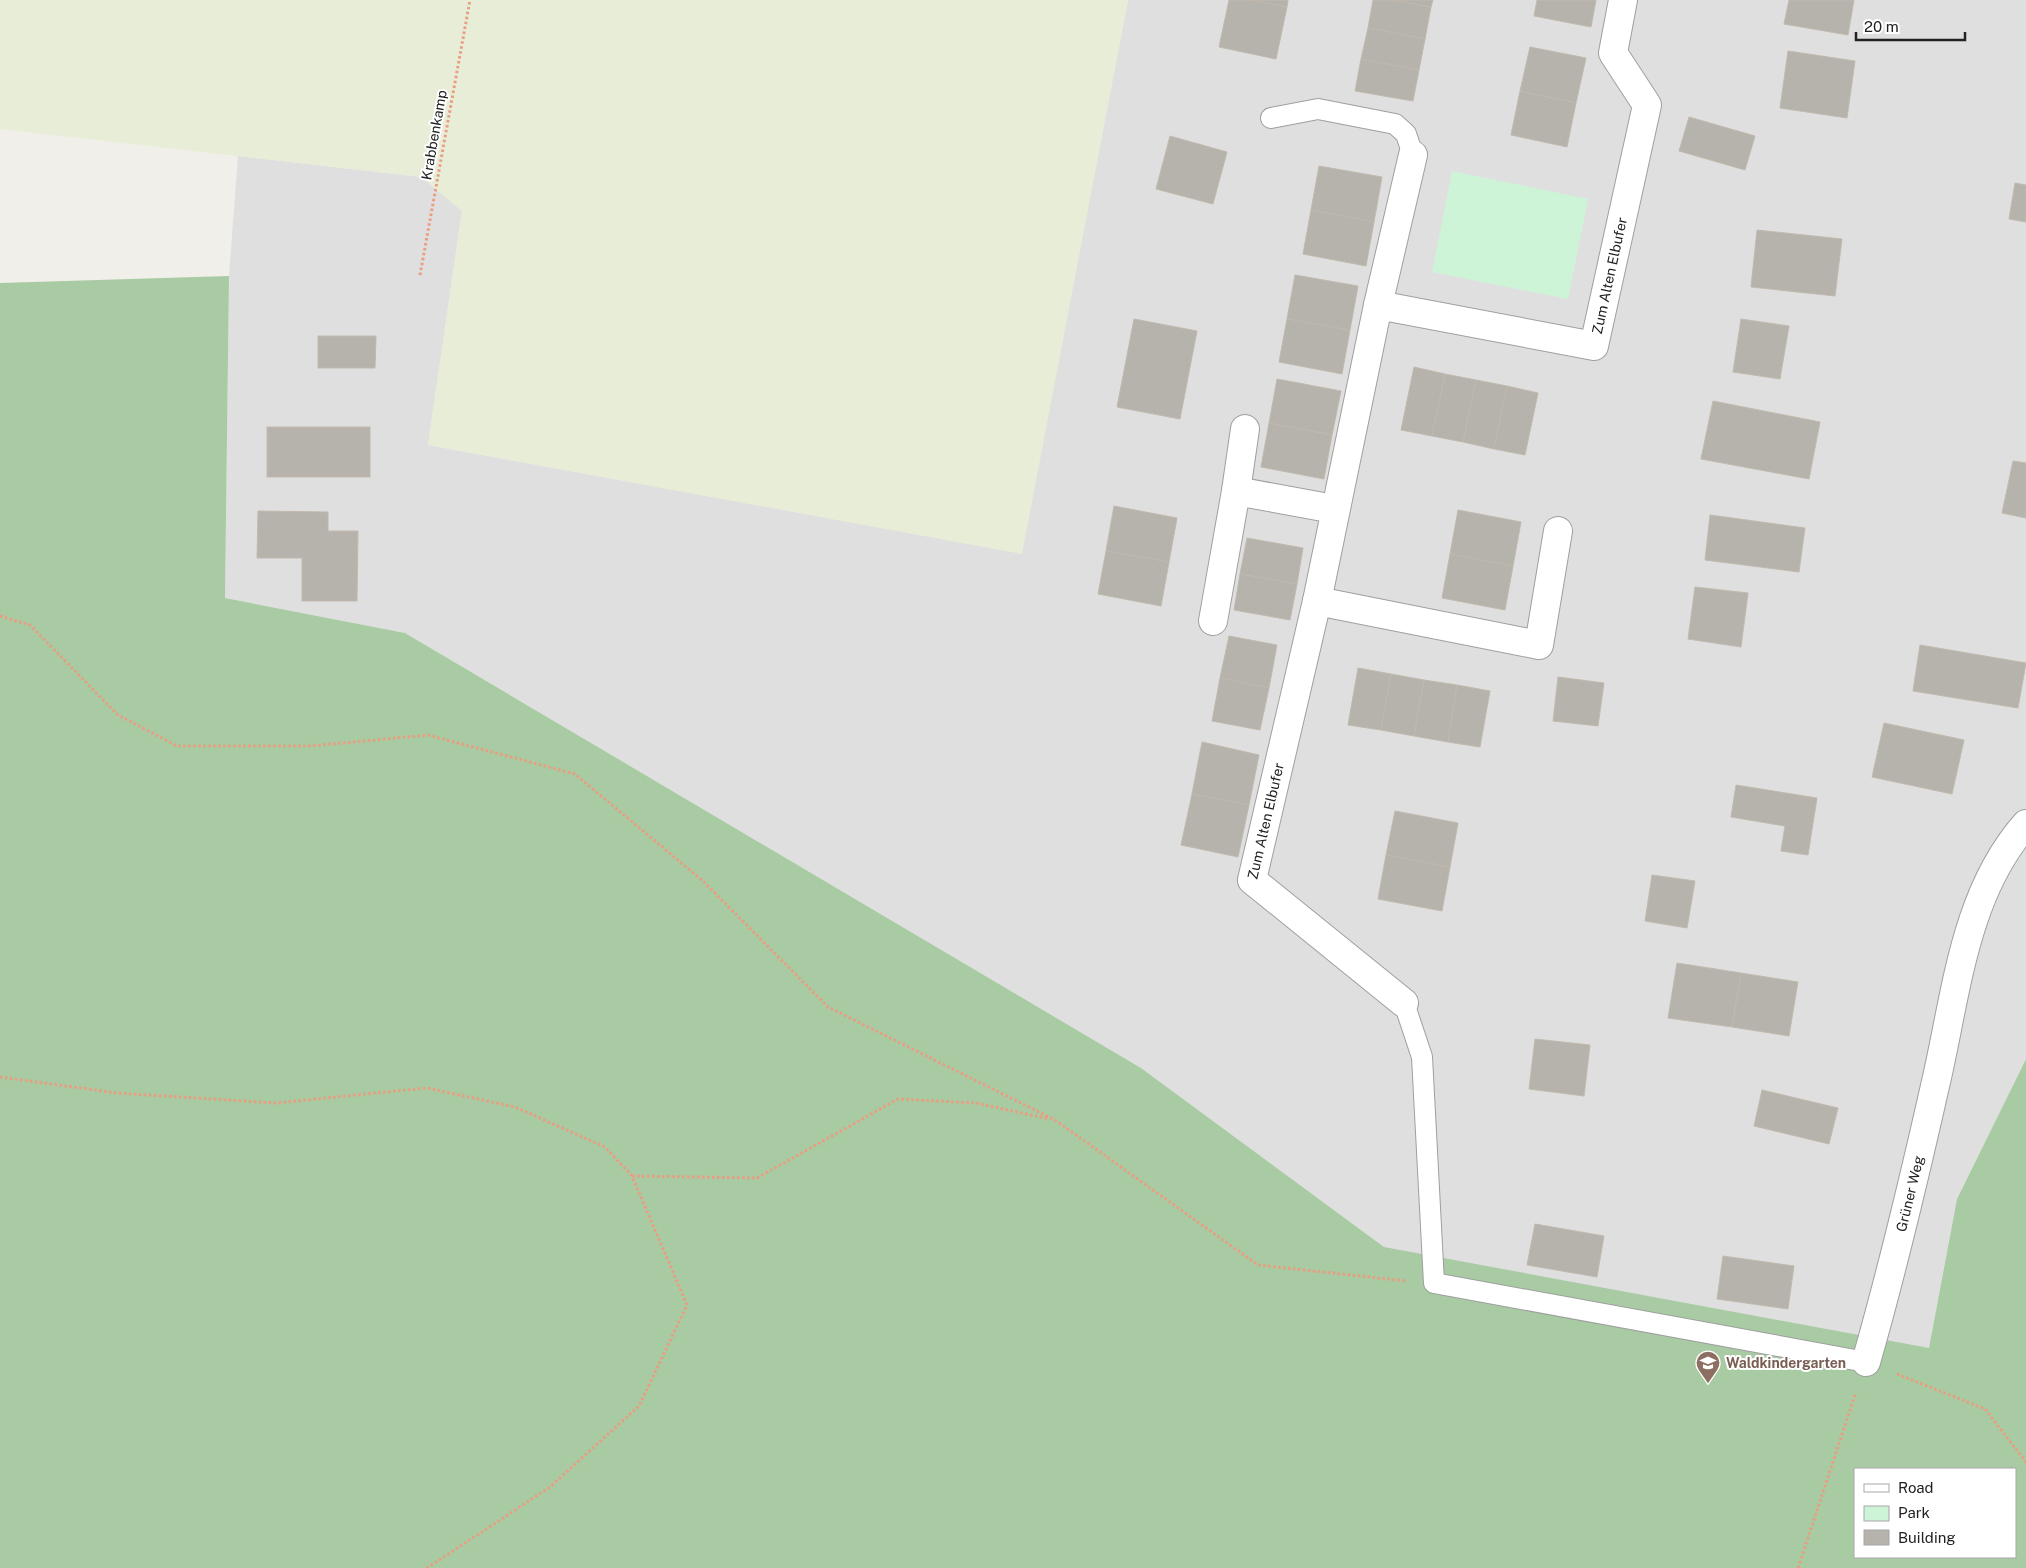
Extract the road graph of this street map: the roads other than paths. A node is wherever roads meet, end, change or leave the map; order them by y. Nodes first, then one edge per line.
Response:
1 (1623, 0) edge
2 (1271, 118) dead end
3 (1413, 154) joint
4 (1378, 305) junction
5 (1245, 429) dead end
6 (1236, 491) junction
7 (1334, 509) junction
8 (1558, 531) dead end
9 (1317, 601) junction
10 (1214, 620) dead end
11 (2026, 824) edge
12 (1404, 1003) joint
13 (1866, 1362) joint

1 - 4 street, Zum Alten Elbufer
2 - 3 lane
3 - 4 street, Zum Alten Elbufer
4 - 7 street, Zum Alten Elbufer
5 - 6 street
6 - 7 street
6 - 10 street
7 - 9 street, Zum Alten Elbufer
8 - 9 street
9 - 12 street, Zum Alten Elbufer
11 - 13 street, Grüner Weg
12 - 13 lane

